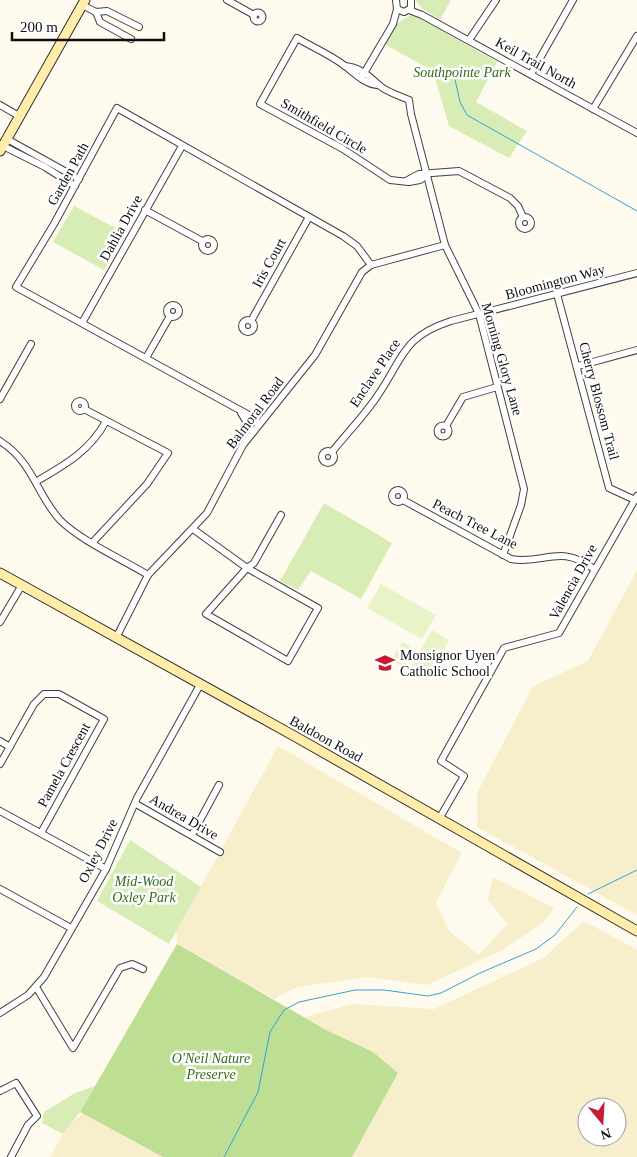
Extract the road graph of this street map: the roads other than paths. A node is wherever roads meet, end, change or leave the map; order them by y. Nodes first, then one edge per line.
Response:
1 (227, 0) edge
2 (389, 0) edge
3 (496, 0) edge
4 (573, 0) edge
5 (411, 1) edge
6 (83, 2) edge
7 (396, 5) edge
8 (408, 11) junction
9 (96, 12) junction
10 (254, 15) dead end
11 (422, 15) junction
12 (393, 24) junction
13 (139, 28) dead end
14 (637, 36) edge
15 (131, 39) dead end
16 (469, 40) junction
17 (345, 66) joint
18 (531, 74) junction
19 (363, 76) junction
20 (0, 105) edge
21 (594, 109) junction
22 (19, 116) junction
23 (637, 133) edge
24 (3, 145) edge
25 (182, 146) junction
26 (427, 175) junction
27 (77, 182) junction
28 (145, 210) junction
29 (309, 217) junction
30 (523, 217) dead end
31 (202, 241) dead end
32 (445, 245) junction
33 (371, 265) junction
34 (637, 273) edge
35 (557, 294) junction
36 (479, 314) junction
37 (170, 316) dead end
38 (250, 321) dead end
39 (82, 323) junction
40 (31, 344) dead end
41 (637, 350) edge
42 (146, 358) junction
43 (578, 366) junction
44 (497, 387) junction
45 (0, 399) edge
46 (84, 409) dead end
47 (241, 412) junction
48 (106, 420) junction
49 (260, 424) junction
50 (446, 426) dead end
51 (253, 432) junction
52 (0, 441) edge
53 (332, 452) dead end
54 (37, 481) junction
55 (636, 498) edge
56 (403, 500) dead end
57 (281, 515) dead end
58 (193, 529) junction
59 (93, 542) junction
60 (503, 555) junction
61 (247, 568) junction
62 (594, 569) junction
63 (0, 574) edge
64 (148, 575) junction
65 (22, 585) junction
66 (0, 622) edge
67 (116, 638) junction
68 (200, 685) junction
69 (0, 741) edge
70 (10, 747) junction
71 (0, 764) edge
72 (219, 785) dead end
73 (136, 804) junction
74 (0, 811) edge
75 (439, 819) junction
76 (41, 833) junction
77 (192, 835) junction
78 (220, 852) dead end
79 (106, 869) junction
80 (0, 889) edge
81 (71, 928) junction
82 (637, 931) edge
83 (143, 969) dead end
84 (36, 987) junction
85 (0, 1013) edge
86 (0, 1091) edge
87 (10, 1157) edge

1 - 10 street
2 - 7 street
3 - 16 street
4 - 18 street
5 - 8 street
5 - 11 street
6 - 9 street
6 - 22 street
7 - 8 street, Keil Trail North
7 - 12 street
8 - 11 street, Keil Trail North
8 - 12 street
9 - 13 street
9 - 15 street
11 - 16 street, Keil Trail North
12 - 19 street
14 - 21 street
16 - 18 street, Keil Trail North
17 - 19 street, Morning Glory Lane
17 - 26 street, Smithfield Circle
18 - 21 street, Keil Trail North
19 - 26 street, Morning Glory Lane
20 - 22 street
21 - 23 street, Keil Trail North
22 - 24 street
24 - 27 street
25 - 27 street, Garden Path
25 - 28 street, Dahlia Drive
25 - 29 street, Garden Path
26 - 30 street, Smithfield Circle
26 - 32 street, Morning Glory Lane
27 - 39 street, Garden Path
28 - 31 street
28 - 39 street, Dahlia Drive
29 - 33 street, Garden Path
29 - 38 street, Iris Court
32 - 33 street
32 - 36 street, Morning Glory Lane
33 - 49 street, Balmoral Road
34 - 35 street, Bloomington Way
35 - 36 street, Bloomington Way
35 - 43 street, Cherry Blossom Trail
36 - 44 street, Morning Glory Lane
36 - 53 street, Enclave Place
37 - 42 street
39 - 42 street, Garden Path
40 - 45 street
41 - 43 street
42 - 47 street, Garden Path
43 - 55 street, Cherry Blossom Trail
44 - 50 street
44 - 60 street, Morning Glory Lane
46 - 48 street
47 - 49 street, Garden Path
47 - 51 street, Garden Path
48 - 54 street
48 - 59 street
49 - 51 street, Balmoral Road
51 - 58 street, Balmoral Road
52 - 54 street
54 - 59 street
55 - 62 street, Valencia Drive
56 - 60 street, Peach Tree Lane
57 - 61 street
58 - 61 street
58 - 64 street, Balmoral Road
59 - 64 street
60 - 62 street, Peach Tree Lane
61 - 61 street
62 - 75 street, Valencia Drive
63 - 65 street, Baldoon Road
64 - 67 street, Balmoral Road
65 - 66 street
65 - 67 street, Baldoon Road
67 - 68 street, Baldoon Road
68 - 73 street, Oxley Drive
68 - 75 street, Baldoon Road
69 - 70 street
70 - 71 street
70 - 76 street, Pamela Crescent
72 - 77 street
73 - 77 street, Andrea Drive
73 - 79 street, Oxley Drive
74 - 76 street
75 - 82 street, Baldoon Road
76 - 79 street
77 - 78 street, Andrea Drive
79 - 81 street, Oxley Drive
80 - 81 street
81 - 84 street, Oxley Drive
83 - 84 street
84 - 85 street, Oxley Drive
86 - 87 street

